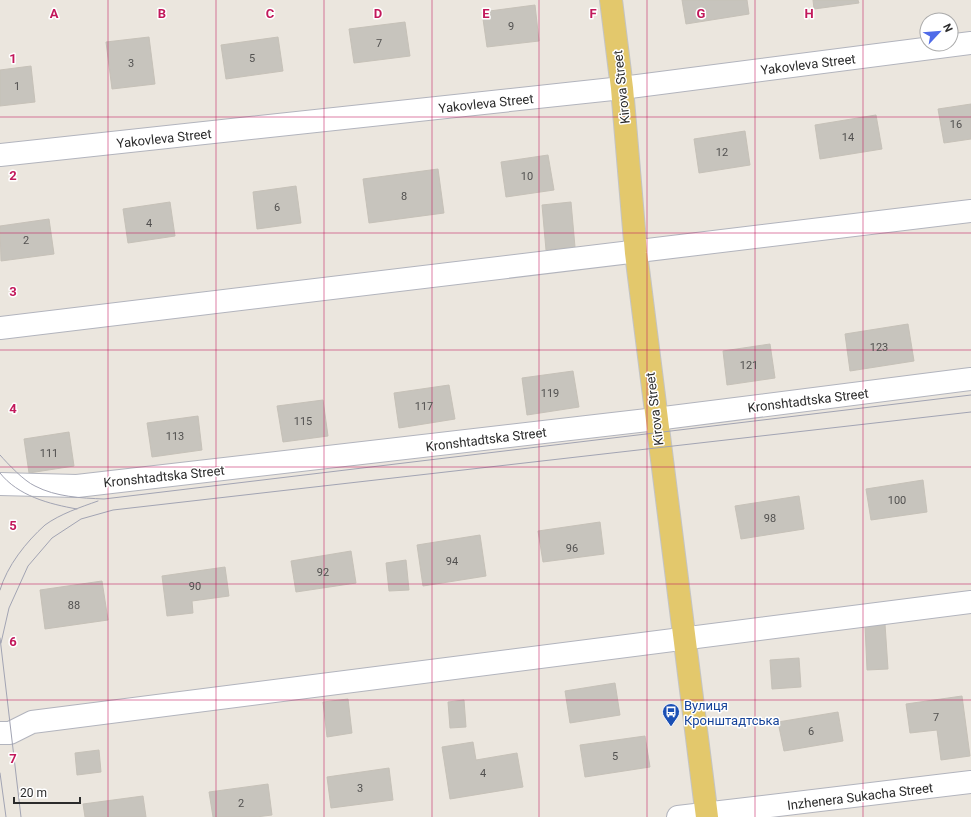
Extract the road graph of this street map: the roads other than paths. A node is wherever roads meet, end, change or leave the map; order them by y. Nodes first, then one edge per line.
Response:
1 (611, 0) edge
2 (971, 44) edge
3 (622, 88) junction
4 (0, 155) edge
5 (971, 211) edge
6 (636, 253) junction
7 (0, 328) edge
8 (971, 379) edge
9 (656, 419) junction
10 (0, 484) edge
11 (971, 602) edge
12 (684, 638) junction
13 (0, 733) edge
14 (971, 782) edge
15 (706, 815) edge
16 (678, 817) edge

1 - 3 main road, Kirova Street
2 - 3 street, Yakovleva Street
3 - 4 street, Yakovleva Street
3 - 6 main road, Kirova Street
5 - 6 street
6 - 7 street
6 - 9 main road, Kirova Street
8 - 9 street, Kronshtadtska Street
9 - 10 street, Kronshtadtska Street
9 - 12 main road, Kirova Street
11 - 12 street
12 - 13 street
12 - 15 main road, Kirova Street
14 - 15 street, Inzhenera Sukacha Street
15 - 16 street, Inzhenera Sukacha Street

